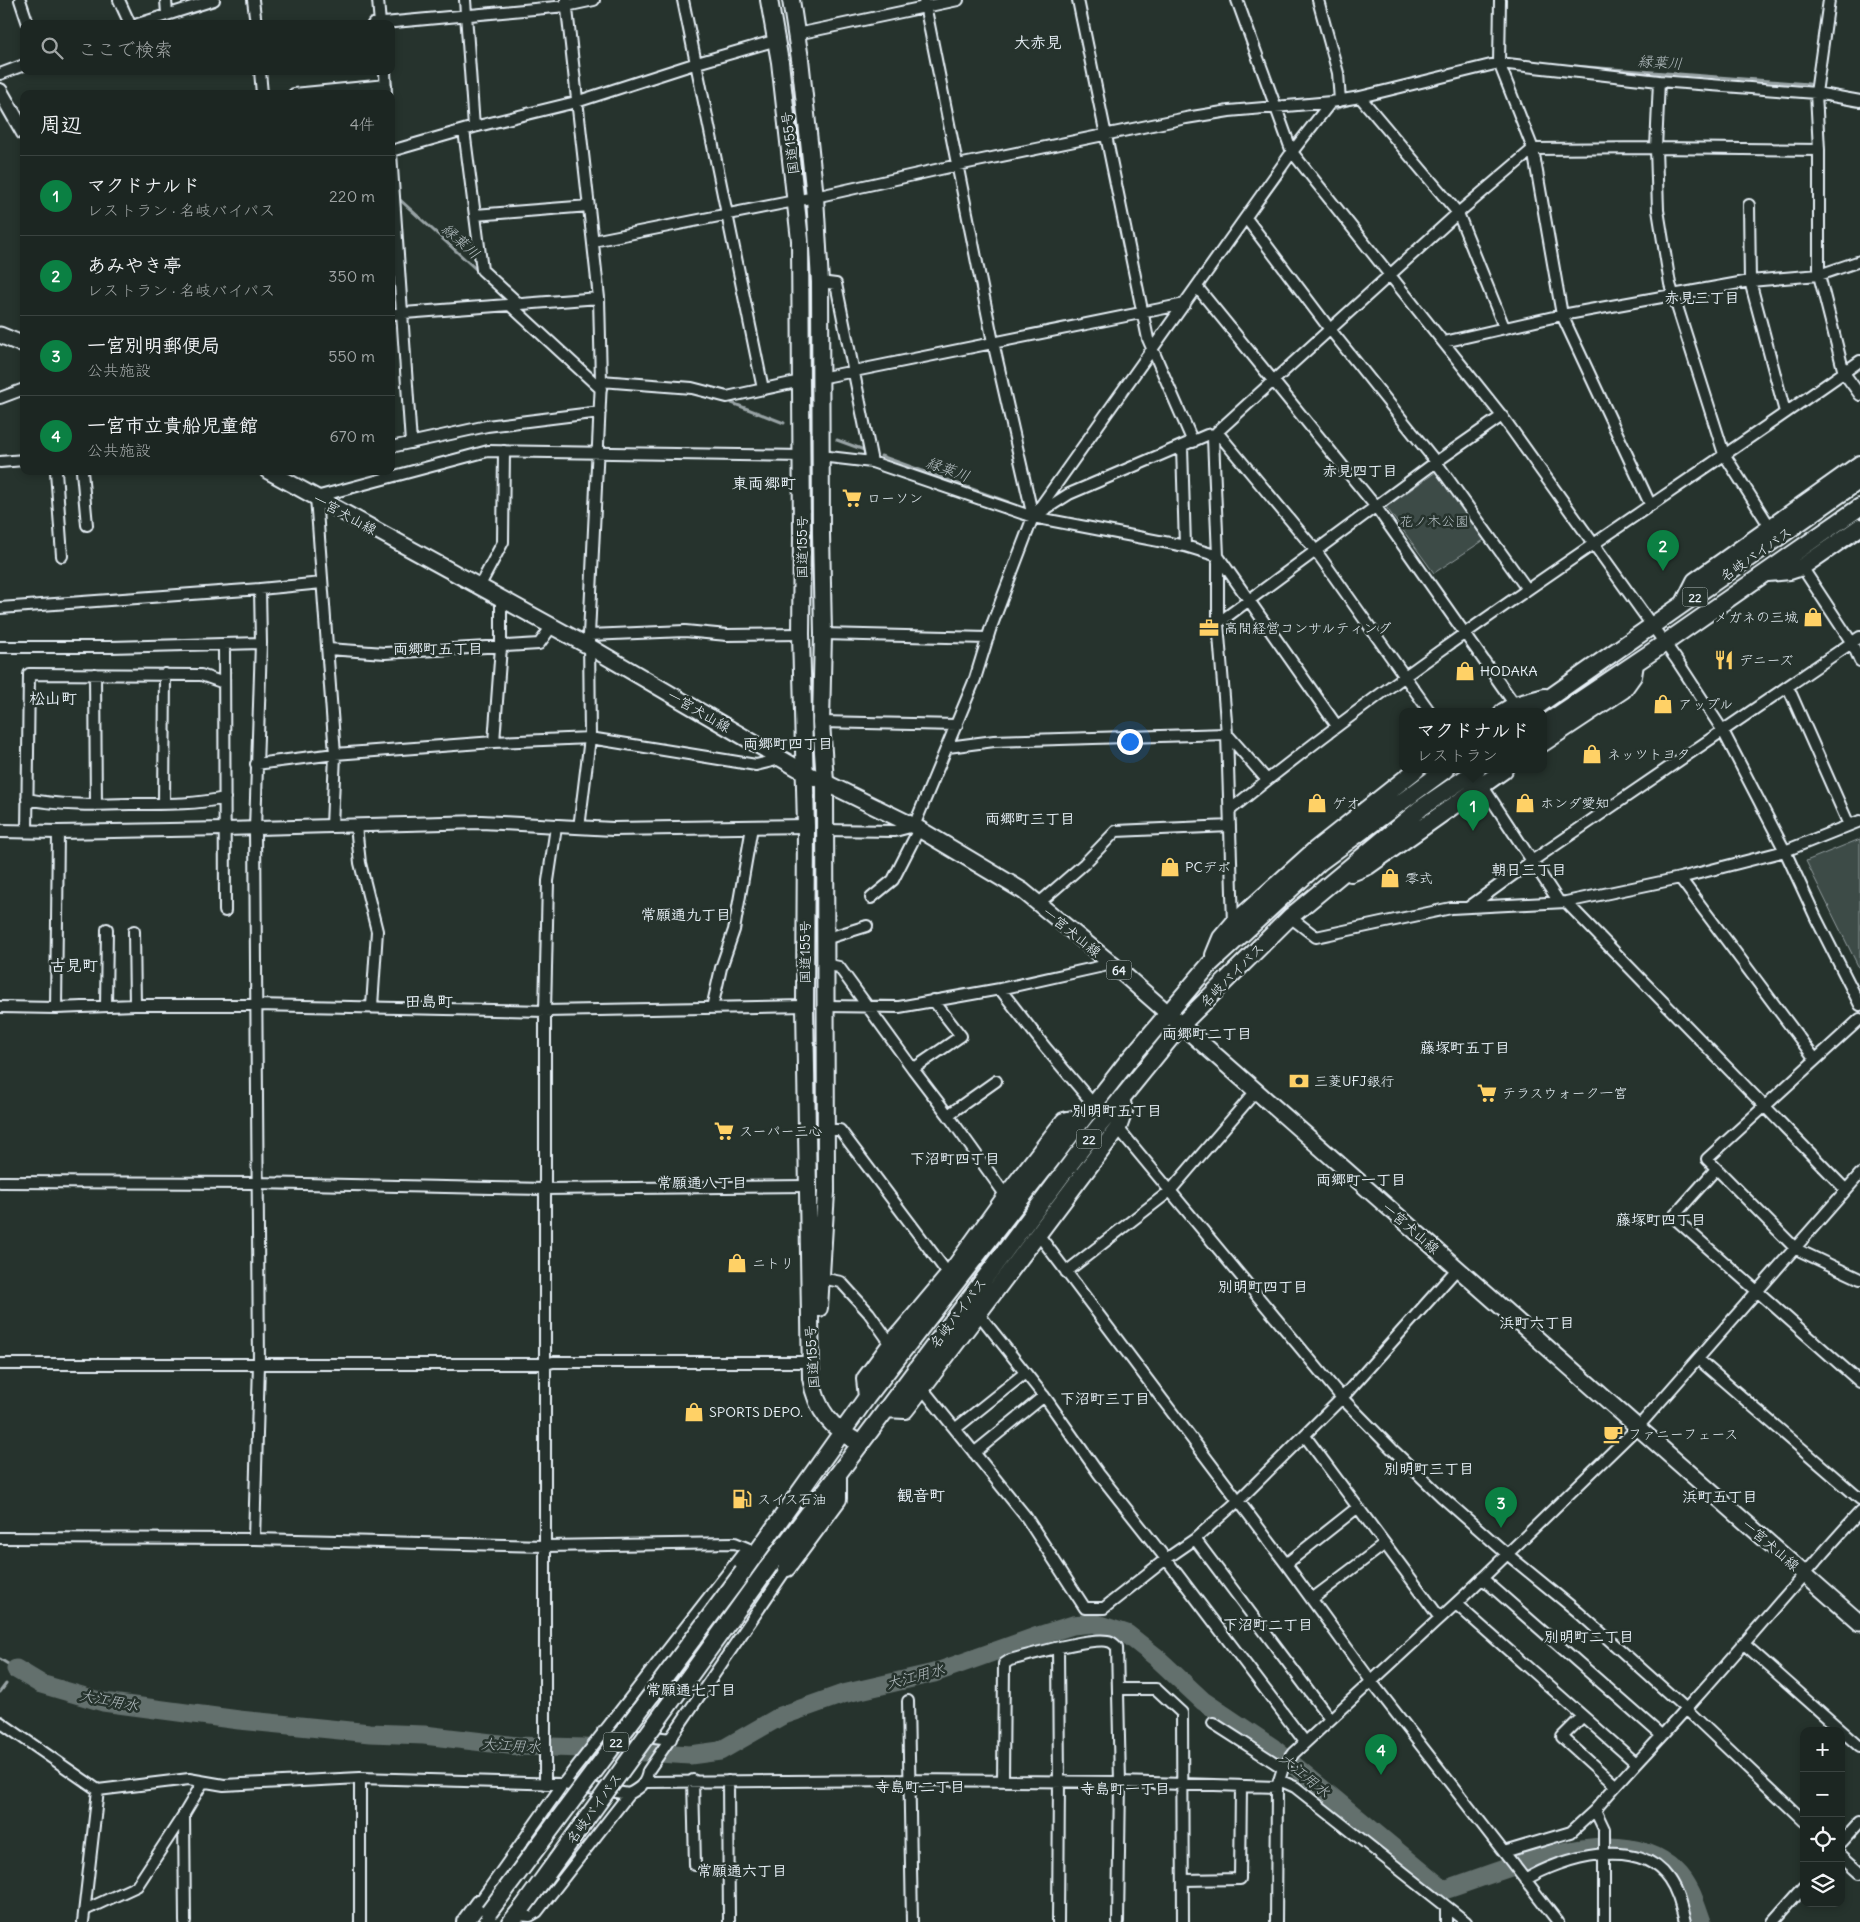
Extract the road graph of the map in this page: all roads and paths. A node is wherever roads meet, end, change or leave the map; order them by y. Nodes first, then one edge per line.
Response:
1 (20, 0) edge
2 (119, 0) edge
3 (166, 0) edge
4 (214, 0) edge
5 (253, 0) edge
6 (378, 0) edge
7 (465, 0) edge
8 (594, 0) edge
9 (683, 0) edge
10 (769, 0) edge
11 (791, 0) edge
12 (958, 0) edge
13 (1078, 0) edge
14 (1237, 0) edge
15 (1318, 0) edge
16 (1500, 0) edge
17 (1829, 0) edge
18 (566, 3) edge
19 (924, 3) edge
20 (167, 14) junction
21 (466, 16) junction
22 (27, 20) edge
23 (128, 20) edge
24 (150, 20) edge
25 (256, 20) edge
26 (378, 20) edge
27 (395, 22) edge
28 (797, 34) junction
29 (777, 40) junction
30 (697, 63) junction
31 (1499, 63) junction
32 (20, 66) edge
33 (0, 74) edge
34 (260, 75) edge
35 (385, 75) edge
36 (1659, 80) junction
37 (262, 90) edge
38 (386, 90) edge
39 (0, 91) edge
40 (1816, 93) junction
41 (1360, 97) junction
42 (1335, 101) junction
43 (1860, 101) edge
44 (576, 102) junction
45 (1276, 108) junction
46 (6, 112) edge
47 (20, 128) edge
48 (469, 129) junction
49 (1106, 135) junction
50 (1656, 148) junction
51 (1533, 149) junction
52 (1819, 150) junction
53 (395, 151) edge
54 (1292, 152) junction
55 (958, 165) junction
56 (815, 197) junction
57 (796, 201) junction
58 (1749, 205) dead end
59 (589, 206) junction
60 (1458, 213) junction
61 (727, 214) junction
62 (475, 215) junction
63 (1246, 218) junction
64 (593, 241) junction
65 (395, 257) edge
66 (1860, 262) edge
67 (1818, 274) junction
68 (1390, 276) junction
69 (1750, 281) junction
70 (820, 282) junction
71 (1197, 287) junction
72 (1674, 296) junction
73 (599, 298) junction
74 (1185, 304) junction
75 (515, 305) junction
76 (1142, 312) junction
77 (395, 314) edge
78 (403, 314) junction
79 (1562, 315) junction
80 (1504, 327) junction
81 (1329, 328) junction
82 (0, 335) edge
83 (993, 342) junction
84 (1444, 342) junction
85 (20, 343) edge
86 (1152, 349) junction
87 (1860, 361) edge
88 (853, 370) junction
89 (1844, 373) junction
90 (820, 378) junction
91 (1274, 379) junction
92 (801, 381) junction
93 (601, 385) junction
94 (20, 390) edge
95 (763, 390) junction
96 (1860, 395) edge
97 (0, 398) edge
98 (600, 412) junction
99 (1785, 412) junction
100 (1502, 416) junction
101 (1216, 433) junction
102 (1193, 442) junction
103 (411, 443) junction
104 (395, 446) edge
105 (1182, 447) junction
106 (504, 451) junction
107 (598, 451) junction
108 (1724, 454) junction
109 (802, 456) junction
110 (820, 456) junction
111 (20, 460) edge
112 (0, 462) edge
113 (872, 462) junction
114 (1436, 462) junction
115 (1860, 464) edge
116 (56, 475) edge
117 (82, 475) edge
118 (276, 475) edge
119 (1860, 480) edge
120 (316, 497) junction
121 (1650, 504) junction
122 (1376, 507) junction
123 (1860, 507) edge
124 (1033, 518) junction
125 (87, 525) dead end
126 (1834, 525) junction
127 (1770, 527) junction
128 (1860, 527) edge
129 (1594, 544) junction
130 (1185, 546) junction
131 (1316, 551) junction
132 (1817, 555) junction
133 (62, 556) dead end
134 (1218, 556) junction
135 (1802, 566) junction
136 (1764, 574) junction
137 (322, 583) junction
138 (479, 587) junction
139 (260, 589) junction
140 (1527, 589) junction
141 (502, 599) junction
142 (1250, 599) junction
143 (1683, 605) junction
144 (0, 608) edge
145 (1218, 623) junction
146 (1652, 625) junction
147 (552, 626) junction
148 (801, 634) junction
149 (823, 634) junction
150 (1464, 634) junction
151 (988, 638) junction
152 (1856, 640) edge
153 (590, 641) junction
154 (261, 643) junction
155 (1665, 643) junction
156 (224, 644) junction
157 (0, 647) edge
158 (501, 647) junction
159 (328, 649) junction
160 (1860, 661) edge
161 (1635, 664) junction
162 (95, 674) junction
163 (165, 674) junction
164 (1404, 677) junction
165 (224, 683) junction
166 (1788, 687) junction
167 (1555, 694) junction
168 (1427, 708) edge
169 (1509, 708) edge
170 (1535, 708) edge
171 (821, 722) junction
172 (1547, 722) edge
173 (956, 725) junction
174 (1337, 726) junction
175 (1723, 731) junction
176 (1227, 734) junction
177 (590, 738) junction
178 (1547, 740) edge
179 (494, 742) junction
180 (948, 747) junction
181 (335, 754) junction
182 (781, 759) junction
183 (256, 764) junction
184 (804, 772) junction
185 (1412, 773) edge
186 (1424, 773) edge
187 (1441, 773) edge
188 (1495, 773) edge
189 (1479, 778) edge
190 (1267, 780) junction
191 (825, 782) junction
192 (1420, 788) junction
193 (225, 798) junction
194 (27, 799) junction
195 (164, 804) junction
196 (96, 805) junction
197 (1230, 810) junction
198 (1860, 821) edge
199 (1849, 825) junction
200 (332, 826) junction
201 (356, 826) junction
202 (556, 826) junction
203 (806, 826) junction
204 (1230, 826) junction
205 (752, 827) junction
206 (917, 827) junction
207 (579, 828) junction
208 (225, 829) junction
209 (255, 829) junction
210 (824, 830) junction
211 (0, 831) edge
212 (27, 832) junction
213 (58, 832) junction
214 (1785, 851) junction
215 (1532, 861) junction
216 (1680, 878) junction
217 (872, 898) dead end
218 (1562, 902) junction
219 (1038, 904) junction
220 (1469, 907) junction
221 (225, 912) dead end
222 (1290, 917) junction
223 (1233, 924) junction
224 (867, 926) dead end
225 (107, 929) dead end
226 (134, 931) dead end
227 (825, 939) junction
228 (825, 964) junction
229 (1112, 964) junction
230 (1210, 964) junction
231 (1000, 989) junction
232 (933, 1000) junction
233 (135, 1005) junction
234 (256, 1005) junction
235 (1860, 1005) edge
236 (106, 1006) junction
237 (372, 1006) junction
238 (805, 1006) junction
239 (826, 1006) junction
240 (0, 1007) edge
241 (869, 1007) junction
242 (56, 1008) junction
243 (712, 1008) junction
244 (545, 1010) junction
245 (1168, 1013) junction
246 (1860, 1019) edge
247 (1181, 1025) junction
248 (1815, 1059) junction
249 (913, 1069) junction
250 (996, 1081) dead end
251 (1256, 1091) junction
252 (1121, 1098) junction
253 (1764, 1105) junction
254 (1090, 1110) junction
255 (948, 1115) junction
256 (1118, 1128) junction
257 (826, 1130) junction
258 (1716, 1169) junction
259 (1860, 1174) edge
260 (0, 1182) edge
261 (256, 1183) junction
262 (808, 1186) junction
263 (544, 1189) junction
264 (1846, 1190) junction
265 (1170, 1191) junction
266 (1006, 1196) junction
267 (1038, 1234) junction
268 (1796, 1249) junction
269 (1457, 1268) junction
270 (1066, 1272) junction
271 (949, 1275) junction
272 (821, 1278) junction
273 (1860, 1279) edge
274 (1757, 1291) junction
275 (978, 1313) junction
276 (891, 1344) junction
277 (1698, 1358) junction
278 (810, 1362) junction
279 (0, 1364) edge
280 (258, 1364) junction
281 (546, 1364) junction
282 (1025, 1372) junction
283 (1860, 1382) edge
284 (922, 1388) junction
285 (1044, 1396) junction
286 (867, 1397) junction
287 (1342, 1398) junction
288 (886, 1409) junction
289 (1638, 1427) junction
290 (955, 1429) junction
291 (843, 1430) junction
292 (1305, 1436) junction
293 (861, 1444) junction
294 (974, 1453) junction
295 (838, 1474) junction
296 (1860, 1499) edge
297 (1238, 1501) junction
298 (1358, 1507) junction
299 (1860, 1512) edge
300 (0, 1538) edge
301 (254, 1539) junction
302 (1195, 1539) junction
303 (765, 1540) junction
304 (1385, 1544) junction
305 (545, 1546) junction
306 (747, 1548) junction
307 (1507, 1554) junction
308 (1166, 1559) junction
309 (1286, 1564) junction
310 (788, 1568) joint
311 (1803, 1573) junction
312 (1482, 1578) junction
313 (1312, 1599) junction
314 (1456, 1604) junction
315 (1440, 1618) junction
316 (1860, 1623) edge
317 (1743, 1643) junction
318 (1058, 1648) junction
319 (1371, 1681) junction
320 (1119, 1689) junction
321 (908, 1701) dead end
322 (1686, 1709) junction
323 (1583, 1716) junction
324 (1330, 1719) junction
325 (0, 1722) edge
326 (1213, 1723) dead end
327 (603, 1731) junction
328 (1661, 1735) junction
329 (668, 1742) junction
330 (1305, 1742) junction
331 (1860, 1747) edge
332 (1636, 1763) junction
333 (1284, 1767) junction
334 (360, 1778) junction
335 (693, 1780) junction
336 (910, 1780) junction
337 (728, 1781) junction
338 (203, 1782) junction
339 (646, 1782) junction
340 (1003, 1782) junction
341 (1059, 1782) junction
342 (1120, 1782) junction
343 (545, 1784) junction
344 (563, 1784) junction
345 (1278, 1784) junction
346 (1616, 1785) junction
347 (1184, 1786) junction
348 (1241, 1786) junction
349 (98, 1790) junction
350 (629, 1794) junction
351 (1595, 1810) junction
352 (184, 1814) junction
353 (1801, 1817) edge
354 (1860, 1822) edge
355 (1845, 1839) edge
356 (1604, 1853) junction
357 (1507, 1856) junction
358 (1845, 1859) edge
359 (695, 1865) dead end
360 (1860, 1872) edge
361 (1524, 1878) junction
362 (1184, 1880) junction
363 (1800, 1892) edge
364 (1446, 1908) junction
365 (85, 1910) junction
366 (483, 1912) edge
367 (522, 1914) edge
368 (84, 1922) edge
369 (185, 1922) edge
370 (360, 1922) edge
371 (465, 1922) edge
372 (541, 1922) edge
373 (729, 1922) edge
374 (912, 1922) edge
375 (1058, 1922) edge
376 (1118, 1922) edge
377 (1183, 1922) edge
378 (1276, 1922) edge
379 (1446, 1922) edge
380 (1466, 1922) edge
381 (1558, 1922) edge
382 (1604, 1922) edge
383 (1685, 1922) edge
384 (1773, 1922) edge

1 - 22 street
2 - 23 street
3 - 20 street
4 - 20 street
5 - 25 street
6 - 26 street
7 - 21 street
8 - 18 street
9 - 30 street
10 - 29 highway, 国道155号
11 - 28 highway, 国道155号
12 - 19 street
13 - 49 street
14 - 45 street
15 - 42 street
16 - 31 street
17 - 40 street
18 - 21 street
18 - 44 street
19 - 28 street
19 - 55 street
20 - 24 street
21 - 27 street
21 - 48 street
28 - 56 highway, 国道155号
29 - 30 street
29 - 57 highway, 国道155号
30 - 44 street
30 - 61 street
31 - 36 street
31 - 41 street
31 - 51 street
32 - 33 street
34 - 37 street
35 - 38 street
36 - 40 street
36 - 50 street
39 - 46 main road
40 - 43 street
40 - 52 street
41 - 42 street
41 - 60 street
42 - 45 street
42 - 54 street
44 - 48 street
44 - 59 street
45 - 49 street
45 - 54 street
46 - 47 main road
48 - 53 street
48 - 62 street
49 - 55 street
49 - 76 street
50 - 51 street
50 - 52 street
50 - 72 street
51 - 60 street
51 - 79 street
52 - 67 street
54 - 63 street
54 - 68 street
55 - 56 street
55 - 83 street
56 - 57 street
56 - 70 highway, 国道155号
57 - 61 street
57 - 92 highway, 国道155号
58 - 69 street
59 - 62 street
59 - 64 street
60 - 68 street
60 - 80 street
61 - 64 street
61 - 95 street
62 - 75 street
63 - 71 street
63 - 81 street
64 - 73 street
65 - 78 street
66 - 67 street
67 - 69 street
67 - 89 street
68 - 81 street
68 - 84 street
69 - 72 street
69 - 99 street
70 - 88 street
70 - 90 highway, 国道155号
71 - 74 street
71 - 91 street
72 - 79 street
72 - 108 street
73 - 75 street
73 - 93 street
74 - 76 street
74 - 86 street
75 - 78 street
75 - 93 street
76 - 83 street
76 - 86 street
77 - 78 street
78 - 103 street
79 - 80 street
79 - 121 street
80 - 84 street
81 - 91 street
81 - 114 street
82 - 85 main road
83 - 88 street
83 - 124 street
84 - 100 street
86 - 102 street
86 - 124 street
87 - 89 street
88 - 90 street
88 - 113 street
89 - 96 street
89 - 99 street
90 - 110 highway, 国道155号
91 - 101 street
91 - 122 street
92 - 95 street
92 - 109 highway, 国道155号
93 - 95 street
93 - 98 street
94 - 97 street
98 - 103 street
98 - 107 street
99 - 108 street
100 - 114 street
100 - 129 street
101 - 102 street
101 - 131 street
101 - 134 street
102 - 105 street
103 - 104 street
105 - 124 street
105 - 130 street
106 - 107 street
106 - 120 street
106 - 138 street
107 - 109 street
107 - 153 street
108 - 121 street
108 - 127 street
109 - 148 highway, 国道155号
110 - 113 street
110 - 149 highway, 国道155号
111 - 112 street
113 - 124 street
114 - 122 street
114 - 140 street
115 - 127 highway, 22
116 - 133 street
117 - 125 street
118 - 120 main road, 一宮犬山線 / 64
119 - 143 highway, 名岐バイパス / 22
120 - 137 street
120 - 138 main road, 一宮犬山線 / 64
121 - 129 street
122 - 131 street
122 - 150 street
123 - 126 highway, 名岐バイパス / 22
124 - 130 street
124 - 151 street
126 - 132 highway
126 - 136 highway, 名岐バイパス / 22
127 - 143 highway, 22
128 - 132 highway, 22
129 - 140 street
129 - 146 street
130 - 134 street
131 - 142 street
131 - 164 street
132 - 135 highway, 22
134 - 142 street
134 - 145 street
135 - 136 highway, 22
135 - 152 street
136 - 155 highway, 名岐バイパス / 22
137 - 139 street
137 - 159 street
138 - 141 main road, 一宮犬山線 / 64
139 - 144 street
139 - 154 street
140 - 150 street
141 - 147 main road, 一宮犬山線 / 64
141 - 158 street
142 - 145 street
142 - 174 street
143 - 146 highway, 名岐バイパス / 22
145 - 176 street
146 - 155 street
146 - 167 highway, 名岐バイパス / 22
147 - 153 main road, 一宮犬山線 / 64
147 - 158 street
148 - 153 street
148 - 184 highway, 国道155号
149 - 151 street
149 - 171 highway, 国道155号
150 - 164 street
150 - 169 street
151 - 173 street
152 - 160 street
152 - 166 street
153 - 177 street
153 - 182 main road, 一宮犬山線 / 64
154 - 156 street
154 - 183 street
155 - 161 highway, 名岐バイパス / 22
155 - 175 street
156 - 157 street
156 - 165 street
158 - 159 street
158 - 179 street
159 - 181 street
161 - 172 highway, 名岐バイパス / 22
161 - 178 highway
162 - 163 street
162 - 194 street
162 - 196 street
163 - 165 street
163 - 195 street
164 - 168 street
164 - 174 street
165 - 193 street
166 - 175 street
166 - 199 street
167 - 169 highway, 22
167 - 170 highway, 名岐バイパス / 22
171 - 173 street
171 - 191 highway, 国道155号
173 - 180 street
174 - 190 street
175 - 214 street
175 - 215 street
176 - 180 street
176 - 190 street
176 - 197 street
177 - 179 street
177 - 182 street
177 - 207 street
179 - 181 street
180 - 206 street
181 - 183 street
181 - 200 street
182 - 184 main road, 一宮犬山線 / 64
183 - 209 street
184 - 191 main road, 一宮犬山線 / 64
184 - 203 highway, 国道155号
185 - 223 highway, 22
186 - 192 highway
187 - 192 highway, 名岐バイパス / 22
188 - 189 highway, 22
189 - 215 street
189 - 222 highway, 名岐バイパス / 22
190 - 197 street
191 - 206 main road, 一宮犬山線 / 64
191 - 210 highway, 国道155号
192 - 230 highway, 名岐バイパス / 22
193 - 195 street
193 - 208 street
194 - 196 street
194 - 212 street
195 - 196 street
197 - 204 street
198 - 199 street
199 - 214 street
200 - 201 street
200 - 209 street
201 - 202 street
201 - 237 street
202 - 207 street
202 - 244 street
203 - 205 street
203 - 238 highway, 国道155号
204 - 219 street
204 - 223 street
205 - 207 street
205 - 243 street
206 - 210 street
206 - 217 street
206 - 219 main road, 一宮犬山線 / 64
208 - 209 street
208 - 213 street
208 - 221 street
209 - 234 street
210 - 227 highway, 国道155号
211 - 212 street
212 - 213 street
213 - 242 street
214 - 216 street
214 - 235 street
215 - 218 street
215 - 220 street
216 - 218 street
216 - 248 street
218 - 220 street
218 - 253 street
219 - 229 main road, 一宮犬山線 / 64
220 - 222 street
222 - 247 highway, 名岐バイパス / 22
223 - 230 highway, 22
224 - 227 street
225 - 236 street
226 - 233 street
227 - 228 highway, 国道155号
228 - 239 highway, 国道155号
228 - 241 street
229 - 231 street
229 - 245 main road, 一宮犬山線 / 64
230 - 245 highway, 名岐バイパス / 22
231 - 232 street
231 - 254 street
232 - 241 street
232 - 249 street
233 - 234 street
233 - 236 street
234 - 237 street
234 - 261 street
236 - 242 street
237 - 244 street
238 - 243 street
238 - 262 highway, 国道155号
239 - 241 street
239 - 257 highway, 国道155号
240 - 242 street
241 - 249 street
243 - 244 street
244 - 263 street
245 - 247 main road, 一宮犬山線 / 64
245 - 254 highway, 名岐バイパス / 22
246 - 248 street
247 - 251 main road, 一宮犬山線 / 64
247 - 252 highway, 名岐バイパス / 22
248 - 253 street
249 - 255 street
250 - 255 street
251 - 265 street
251 - 269 main road, 一宮犬山線 / 64
252 - 256 highway, 22
252 - 288 highway, 名岐バイパス / 22
253 - 258 street
253 - 264 street
254 - 266 highway, 22
254 - 286 highway, 名岐バイパス / 22
255 - 266 street
256 - 265 street
256 - 267 highway, 22
257 - 271 street
257 - 272 highway, 国道155号
258 - 268 street
258 - 274 street
259 - 264 street
260 - 261 street
261 - 263 street
261 - 280 street
262 - 263 street
262 - 278 highway, 国道155号
263 - 281 street
264 - 268 street
265 - 270 street
265 - 287 street
266 - 271 highway, 22
267 - 270 street
267 - 275 highway, 22
268 - 273 street
268 - 274 street
269 - 287 street
269 - 289 main road, 一宮犬山線 / 64
270 - 297 street
271 - 276 highway, 22
272 - 276 street
272 - 291 highway, 国道155号
274 - 277 street
274 - 283 street
275 - 282 street
275 - 284 highway, 22
276 - 286 highway, 22
277 - 289 street
277 - 296 street
278 - 281 street
278 - 291 highway, 国道155号
279 - 280 street
280 - 281 street
280 - 301 street
281 - 305 street
282 - 285 street
282 - 290 street
284 - 288 highway, 22
284 - 290 street
285 - 294 street
285 - 308 street
286 - 291 highway, 名岐バイパス / 22
287 - 292 street
287 - 307 street
288 - 293 highway, 名岐バイパス / 22
289 - 307 street
289 - 311 main road, 一宮犬山線 / 64
290 - 294 street
291 - 293 highway, 国道155号
291 - 303 highway, 名岐バイパス / 22
292 - 297 street
292 - 298 street
293 - 295 highway, 名岐バイパス / 22
294 - 308 street
295 - 310 highway
295 - 367 highway, 名岐バイパス / 22, bridge
297 - 302 street
297 - 309 street
298 - 304 street
298 - 309 street
299 - 311 street
300 - 301 street
301 - 305 street
302 - 308 street
302 - 324 street
303 - 306 highway
303 - 366 highway, 名岐バイパス / 22, bridge
304 - 313 street
304 - 315 street
305 - 306 street
305 - 343 street
306 - 327 street
307 - 312 street
307 - 322 street
308 - 330 street
309 - 313 street
310 - 329 street
311 - 316 main road, 一宮犬山線 / 64
311 - 317 street
312 - 314 street
312 - 328 street
313 - 319 street
314 - 315 street
314 - 323 street
315 - 319 street
317 - 322 street
317 - 331 street
318 - 320 street
318 - 340 street
318 - 341 street
319 - 324 street
319 - 357 street
320 - 342 street
320 - 347 street
321 - 336 street
322 - 328 street
322 - 353 street
323 - 332 street
323 - 346 street
324 - 330 street
325 - 349 street
326 - 333 street
327 - 329 street
327 - 344 street
328 - 332 street
329 - 339 street
330 - 333 street
332 - 346 street
333 - 345 street
334 - 338 street
334 - 343 street
334 - 370 street
335 - 337 street
335 - 339 street
335 - 359 street
336 - 337 street
336 - 340 street
336 - 374 street
337 - 373 street
338 - 349 street
338 - 352 street
339 - 350 street
340 - 341 street
341 - 342 street
341 - 375 street
342 - 347 street
342 - 376 street
343 - 344 street
344 - 350 street
344 - 366 street
345 - 348 street
345 - 364 street
345 - 378 street
346 - 351 street
347 - 348 street
347 - 362 street
348 - 362 street
349 - 365 street
350 - 367 street
351 - 356 street
351 - 357 street
352 - 365 street
352 - 369 street
354 - 355 street
356 - 361 street
356 - 382 street
356 - 383 street
357 - 361 street
358 - 360 street
361 - 381 street
362 - 377 street
363 - 384 street
364 - 379 street
364 - 380 street
365 - 368 street
366 - 371 highway, 22
367 - 372 street

